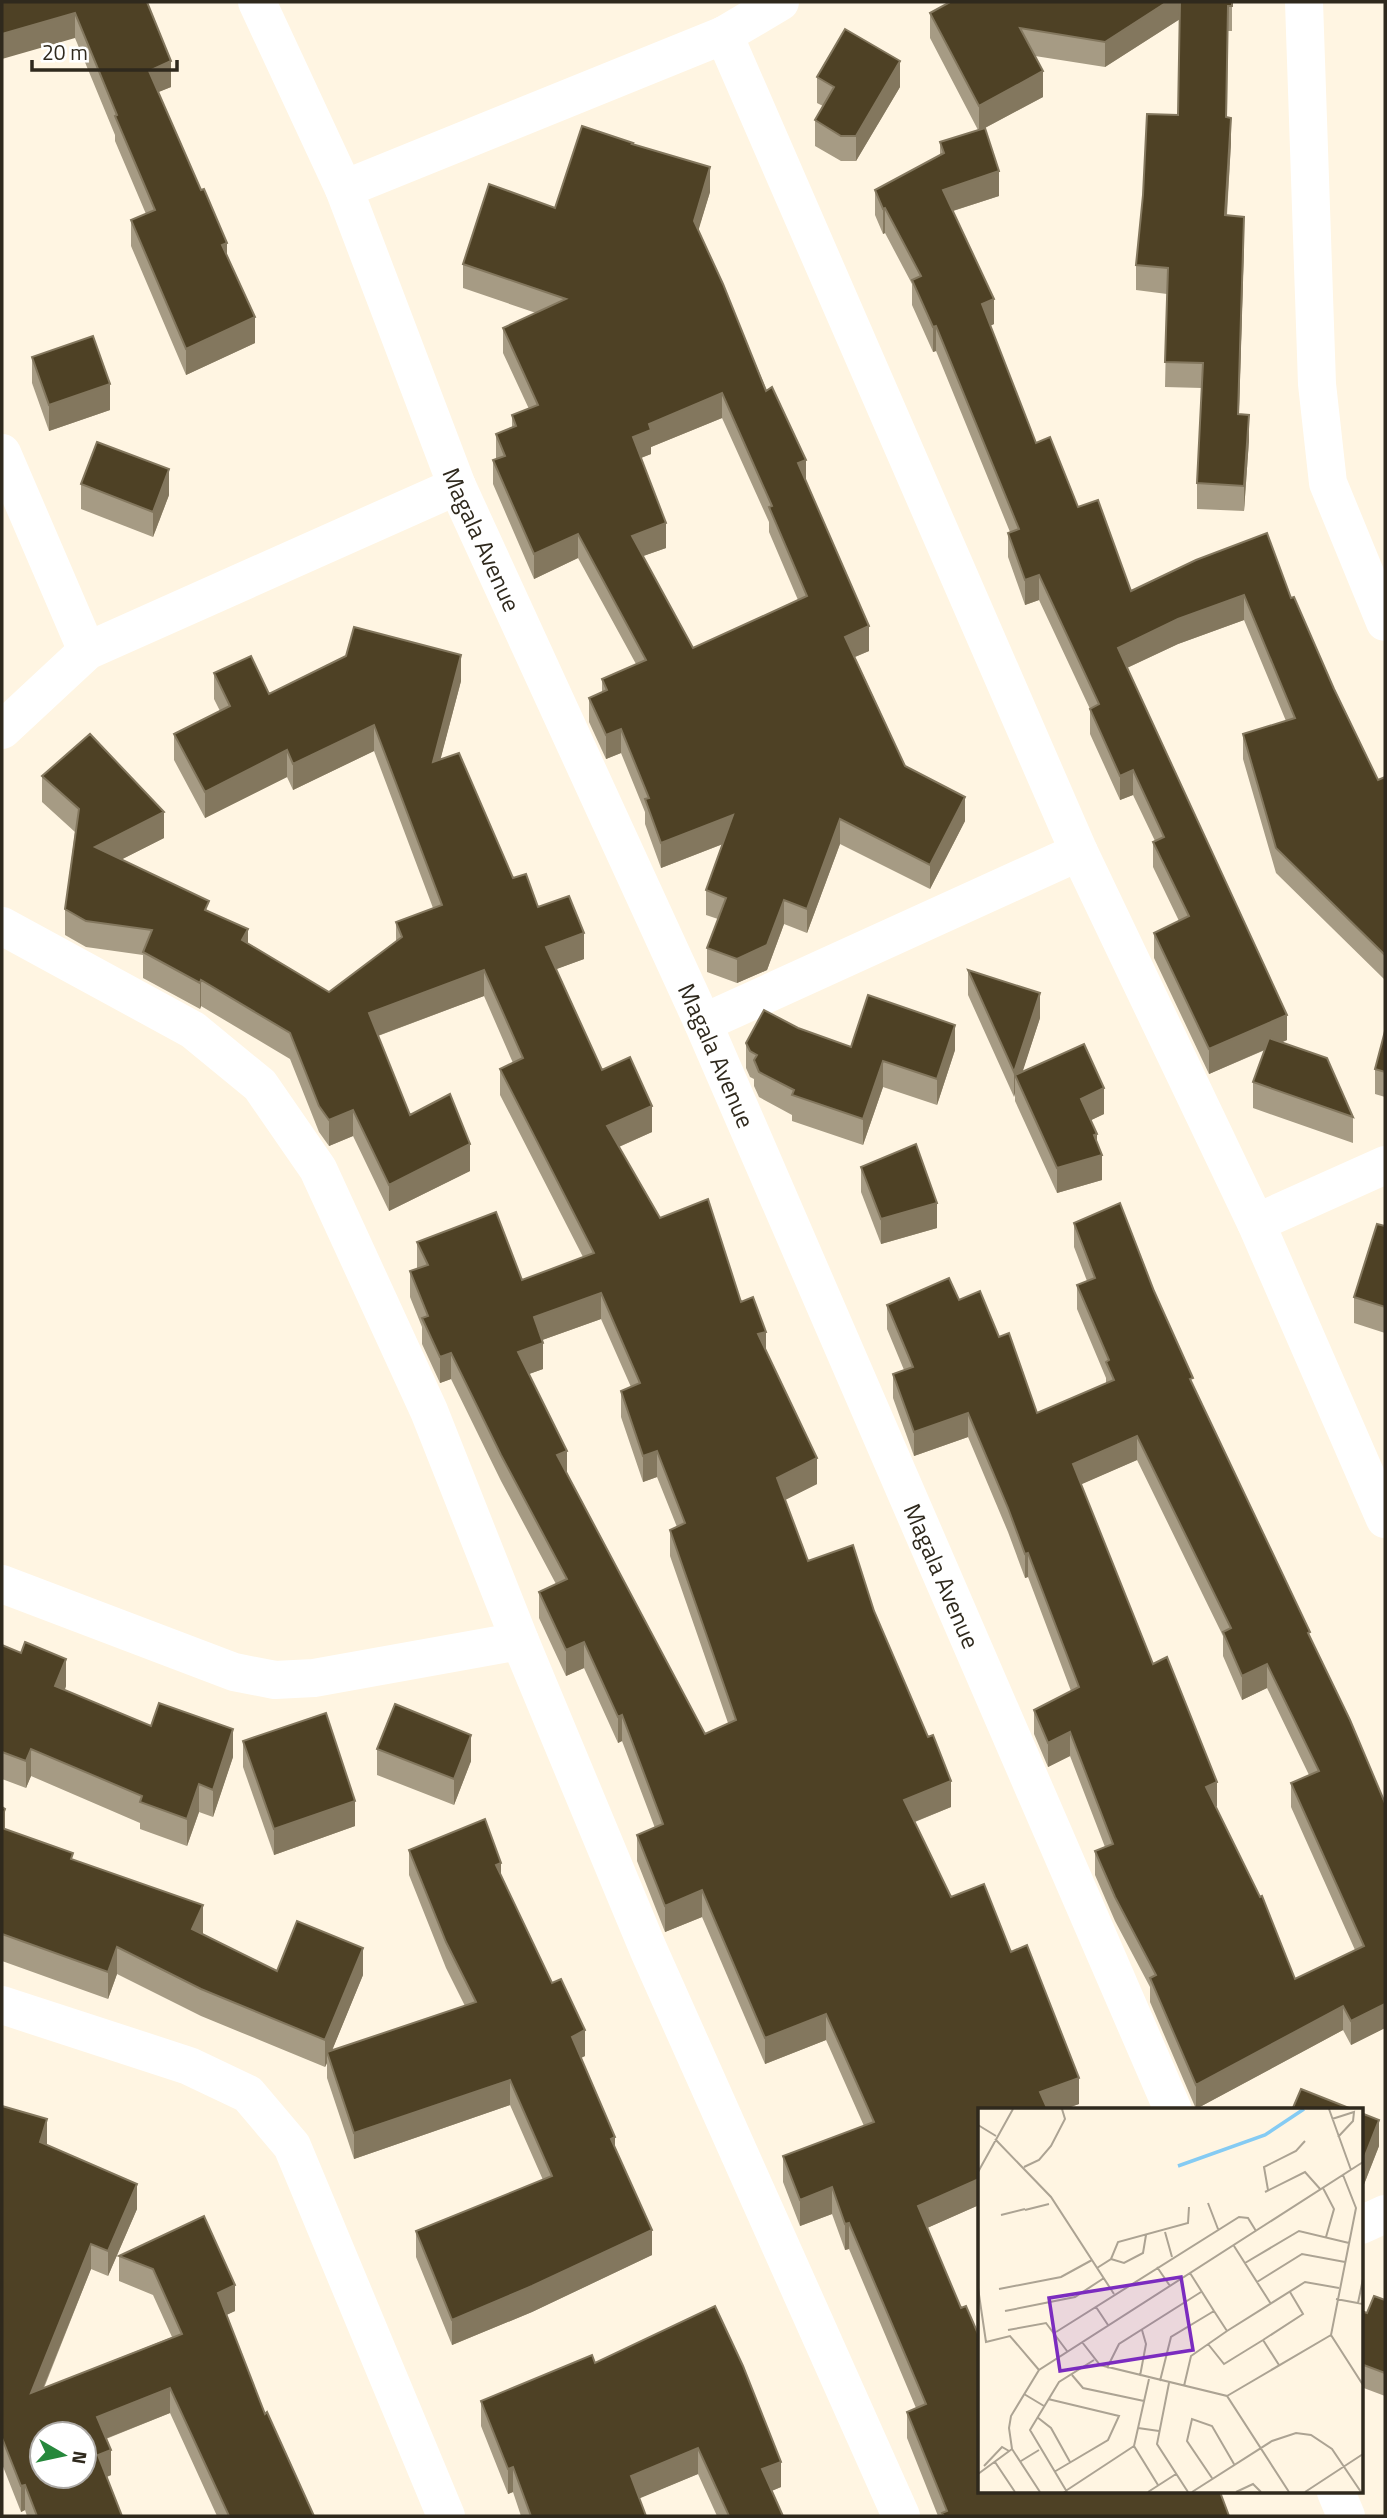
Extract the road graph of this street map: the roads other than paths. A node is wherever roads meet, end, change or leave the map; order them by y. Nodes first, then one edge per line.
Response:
1 (257, 2) edge
2 (780, 2) edge
3 (1304, 2) edge
4 (724, 35) junction
5 (344, 189) junction
6 (2, 453) edge
7 (457, 486) junction
8 (1385, 622) edge
9 (88, 651) junction
10 (2, 730) edge
11 (1079, 852) junction
12 (2, 926) edge
13 (703, 1023) junction
14 (1385, 1165) edge
15 (1256, 1223) junction
16 (1385, 1519) edge
17 (2, 1584) edge
18 (520, 1641) junction
19 (2, 2005) edge
20 (1172, 2108) edge
21 (1385, 2214) edge
22 (1362, 2225) edge
23 (1337, 2494) edge
24 (446, 2516) edge
25 (901, 2516) edge
26 (1346, 2516) edge

1 - 5 street, Magala Avenue
2 - 4 street
3 - 8 street
4 - 5 street
4 - 11 street
5 - 7 street, Magala Avenue
6 - 9 street
7 - 9 street
7 - 13 street, Magala Avenue
9 - 10 street
11 - 13 street
11 - 15 street
12 - 18 street
13 - 20 street, Magala Avenue
14 - 15 street
15 - 16 street
17 - 18 street
18 - 25 street
19 - 24 street
21 - 22 street
23 - 26 street

